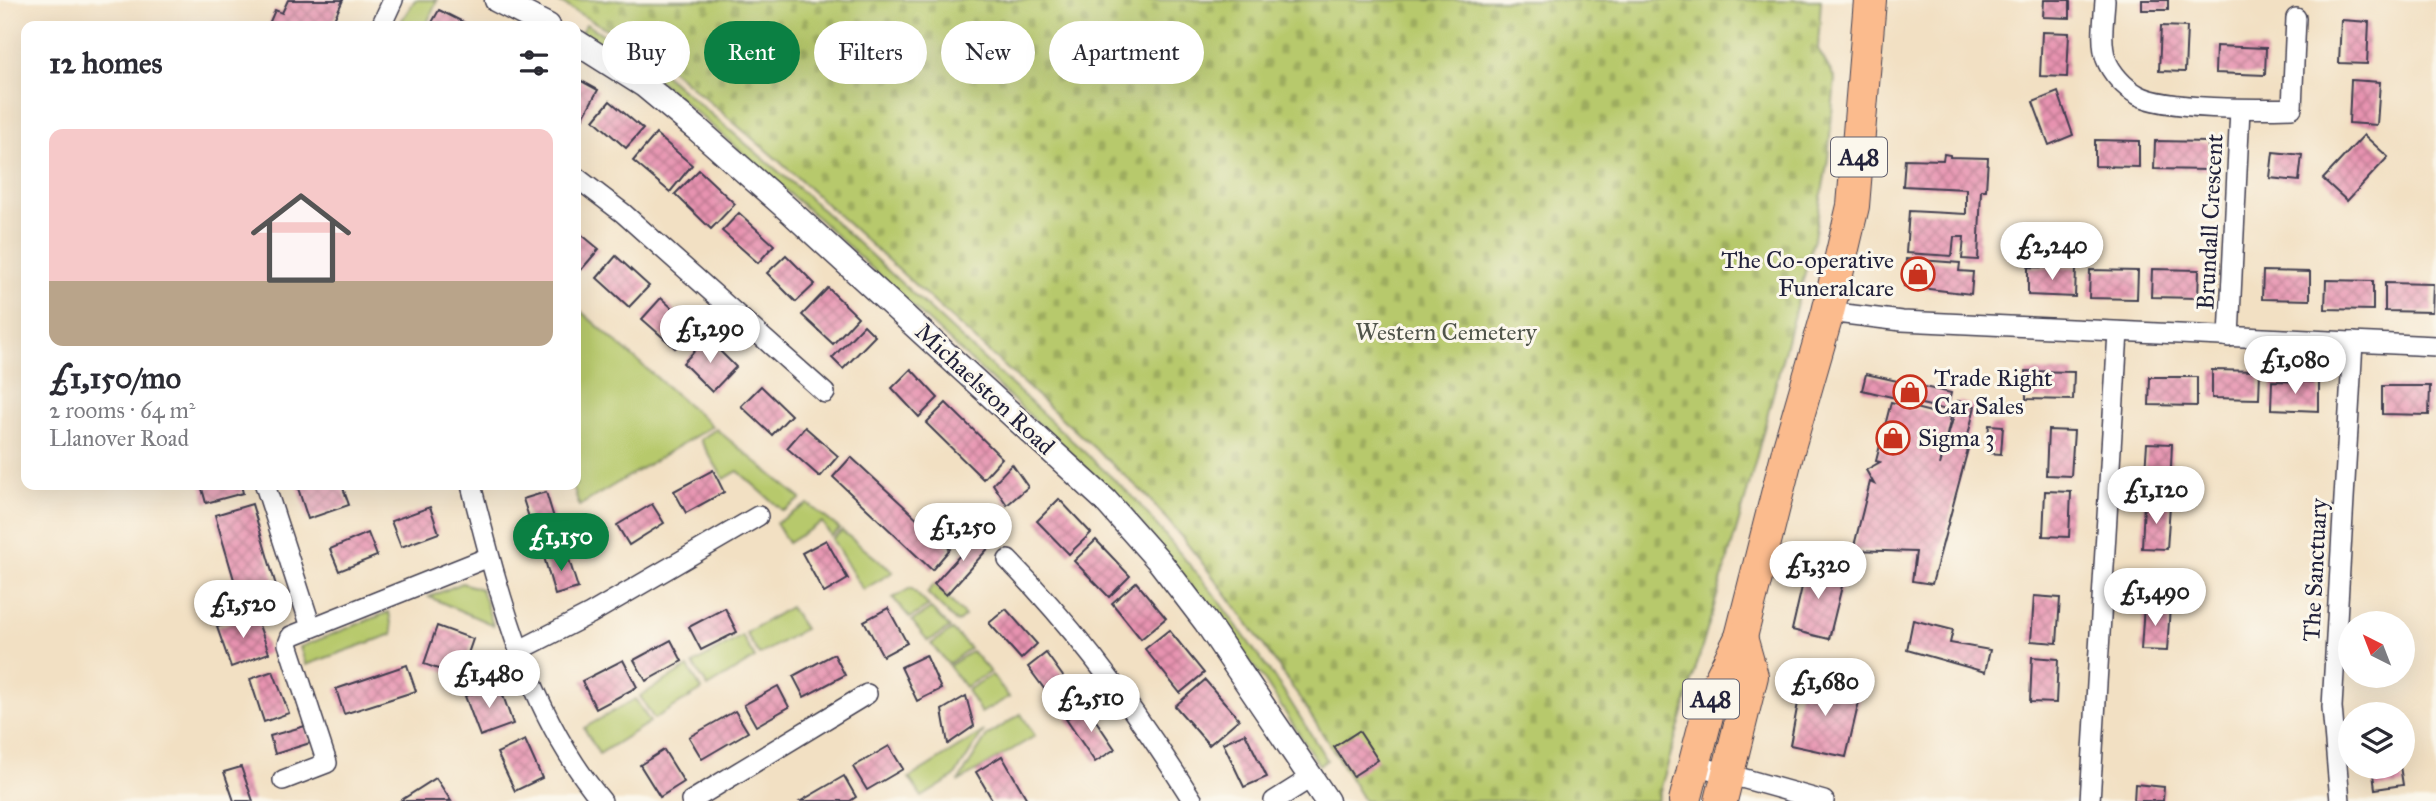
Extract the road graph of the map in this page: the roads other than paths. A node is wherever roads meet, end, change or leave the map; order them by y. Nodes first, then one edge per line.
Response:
1 (393, 0) edge
2 (497, 0) edge
3 (1870, 0) edge
4 (2105, 0) edge
5 (2296, 18) dead end
6 (383, 21) edge
7 (538, 21) edge
8 (581, 45) edge
9 (2240, 109) junction
10 (581, 181) edge
11 (1828, 312) junction
12 (2118, 332) junction
13 (2229, 337) junction
14 (2353, 342) junction
15 (2436, 346) edge
16 (825, 393) dead end
17 (267, 490) edge
18 (472, 490) edge
19 (758, 516) dead end
20 (489, 557) junction
21 (1008, 560) dead end
22 (311, 627) junction
23 (1741, 638) junction
24 (520, 650) junction
25 (867, 694) dead end
26 (1695, 765) junction
27 (1312, 777) junction
28 (283, 780) dead end
29 (1725, 787) edge
30 (1693, 799) edge
31 (602, 801) edge
32 (691, 801) edge
33 (1193, 801) edge
34 (1274, 801) edge
35 (1327, 801) edge
36 (1824, 801) edge
37 (2090, 801) edge
38 (2340, 801) edge

1 - 6 street
2 - 7 street
3 - 11 highway, A48
4 - 9 street, Brundall Crescent
5 - 9 street, Brundall Crescent
8 - 27 street, Michaelston Road
9 - 13 street, Brundall Crescent
10 - 16 street
11 - 12 street
11 - 23 highway, A48
12 - 13 street
12 - 37 street
13 - 14 street
14 - 15 street
14 - 38 street, The Sanctuary
17 - 22 street
18 - 20 street
19 - 24 street
20 - 22 street
20 - 24 street
21 - 33 street
22 - 28 street
23 - 26 highway, A48
23 - 29 highway, A48
24 - 31 street
25 - 32 street
26 - 29 street
26 - 30 highway, A48
27 - 34 street
27 - 35 street, Michaelston Road
29 - 36 street

